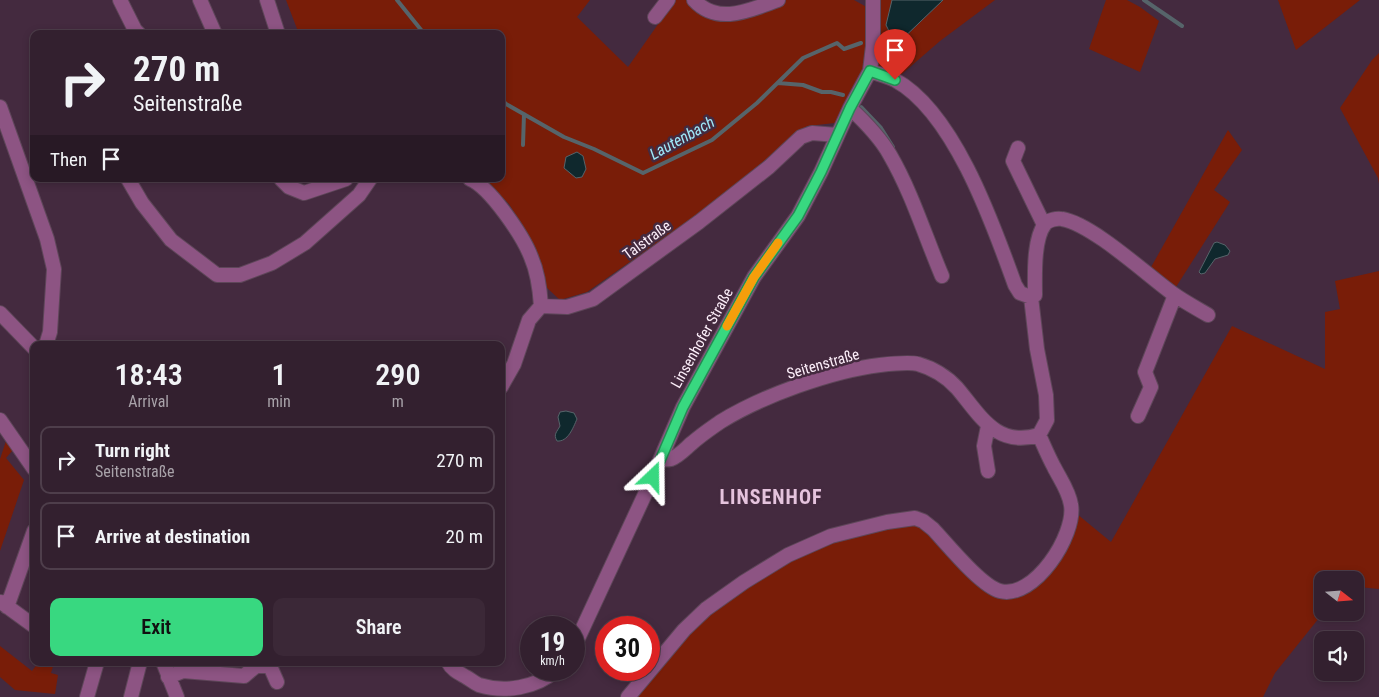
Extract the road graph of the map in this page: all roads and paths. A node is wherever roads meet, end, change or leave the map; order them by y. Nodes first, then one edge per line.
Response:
1 (120, 0) edge
2 (200, 0) edge
3 (267, 0) edge
4 (668, 0) edge
5 (694, 0) edge
6 (778, 0) edge
7 (872, 0) edge
8 (655, 17) dead end
9 (135, 30) edge
10 (213, 30) edge
11 (277, 30) edge
12 (870, 71) junction
13 (0, 107) edge
14 (850, 108) junction
15 (837, 135) junction
16 (1018, 148) dead end
17 (130, 182) edge
18 (285, 182) edge
19 (337, 182) edge
20 (368, 182) edge
21 (477, 182) edge
22 (1044, 225) junction
23 (942, 276) dead end
24 (1174, 295) junction
25 (1031, 298) junction
26 (541, 306) junction
27 (0, 312) edge
28 (1208, 314) dead end
29 (47, 341) edge
30 (30, 344) edge
31 (505, 380) edge
32 (1138, 416) dead end
33 (2, 423) edge
34 (988, 426) junction
35 (1039, 435) junction
36 (0, 441) edge
37 (660, 459) junction
38 (30, 463) edge
39 (988, 472) dead end
40 (30, 540) edge
41 (3, 604) edge
42 (30, 623) edge
43 (585, 623) edge
44 (96, 666) edge
45 (139, 666) edge
46 (164, 666) edge
47 (450, 666) edge
48 (168, 677) junction
49 (539, 681) edge
50 (276, 682) dead end
51 (518, 692) edge
52 (88, 697) edge
53 (131, 697) edge
54 (177, 697) edge
55 (628, 697) edge

1 - 9 street
2 - 10 street
3 - 11 street
4 - 8 street
5 - 6 street
7 - 12 street, Linsenhofer Straße
12 - 14 street, Linsenhofer Straße
12 - 25 street
13 - 29 street
14 - 15 street, Linsenhofer Straße
14 - 23 street
15 - 26 street, Talstraße
15 - 37 street, Linsenhofer Straße
16 - 22 street
17 - 20 street
18 - 19 street
21 - 26 street
22 - 24 street
22 - 25 street
24 - 28 street
24 - 32 street
25 - 35 street
26 - 31 street
27 - 30 street
33 - 36 street
33 - 38 street
34 - 35 street
34 - 37 street, Seitenstraße
34 - 39 street
35 - 55 street
37 - 43 street, Linsenhofer Straße
40 - 41 street
41 - 42 street
44 - 52 street
45 - 53 street
46 - 48 street
47 - 51 street
48 - 50 street
48 - 54 street
49 - 51 street

